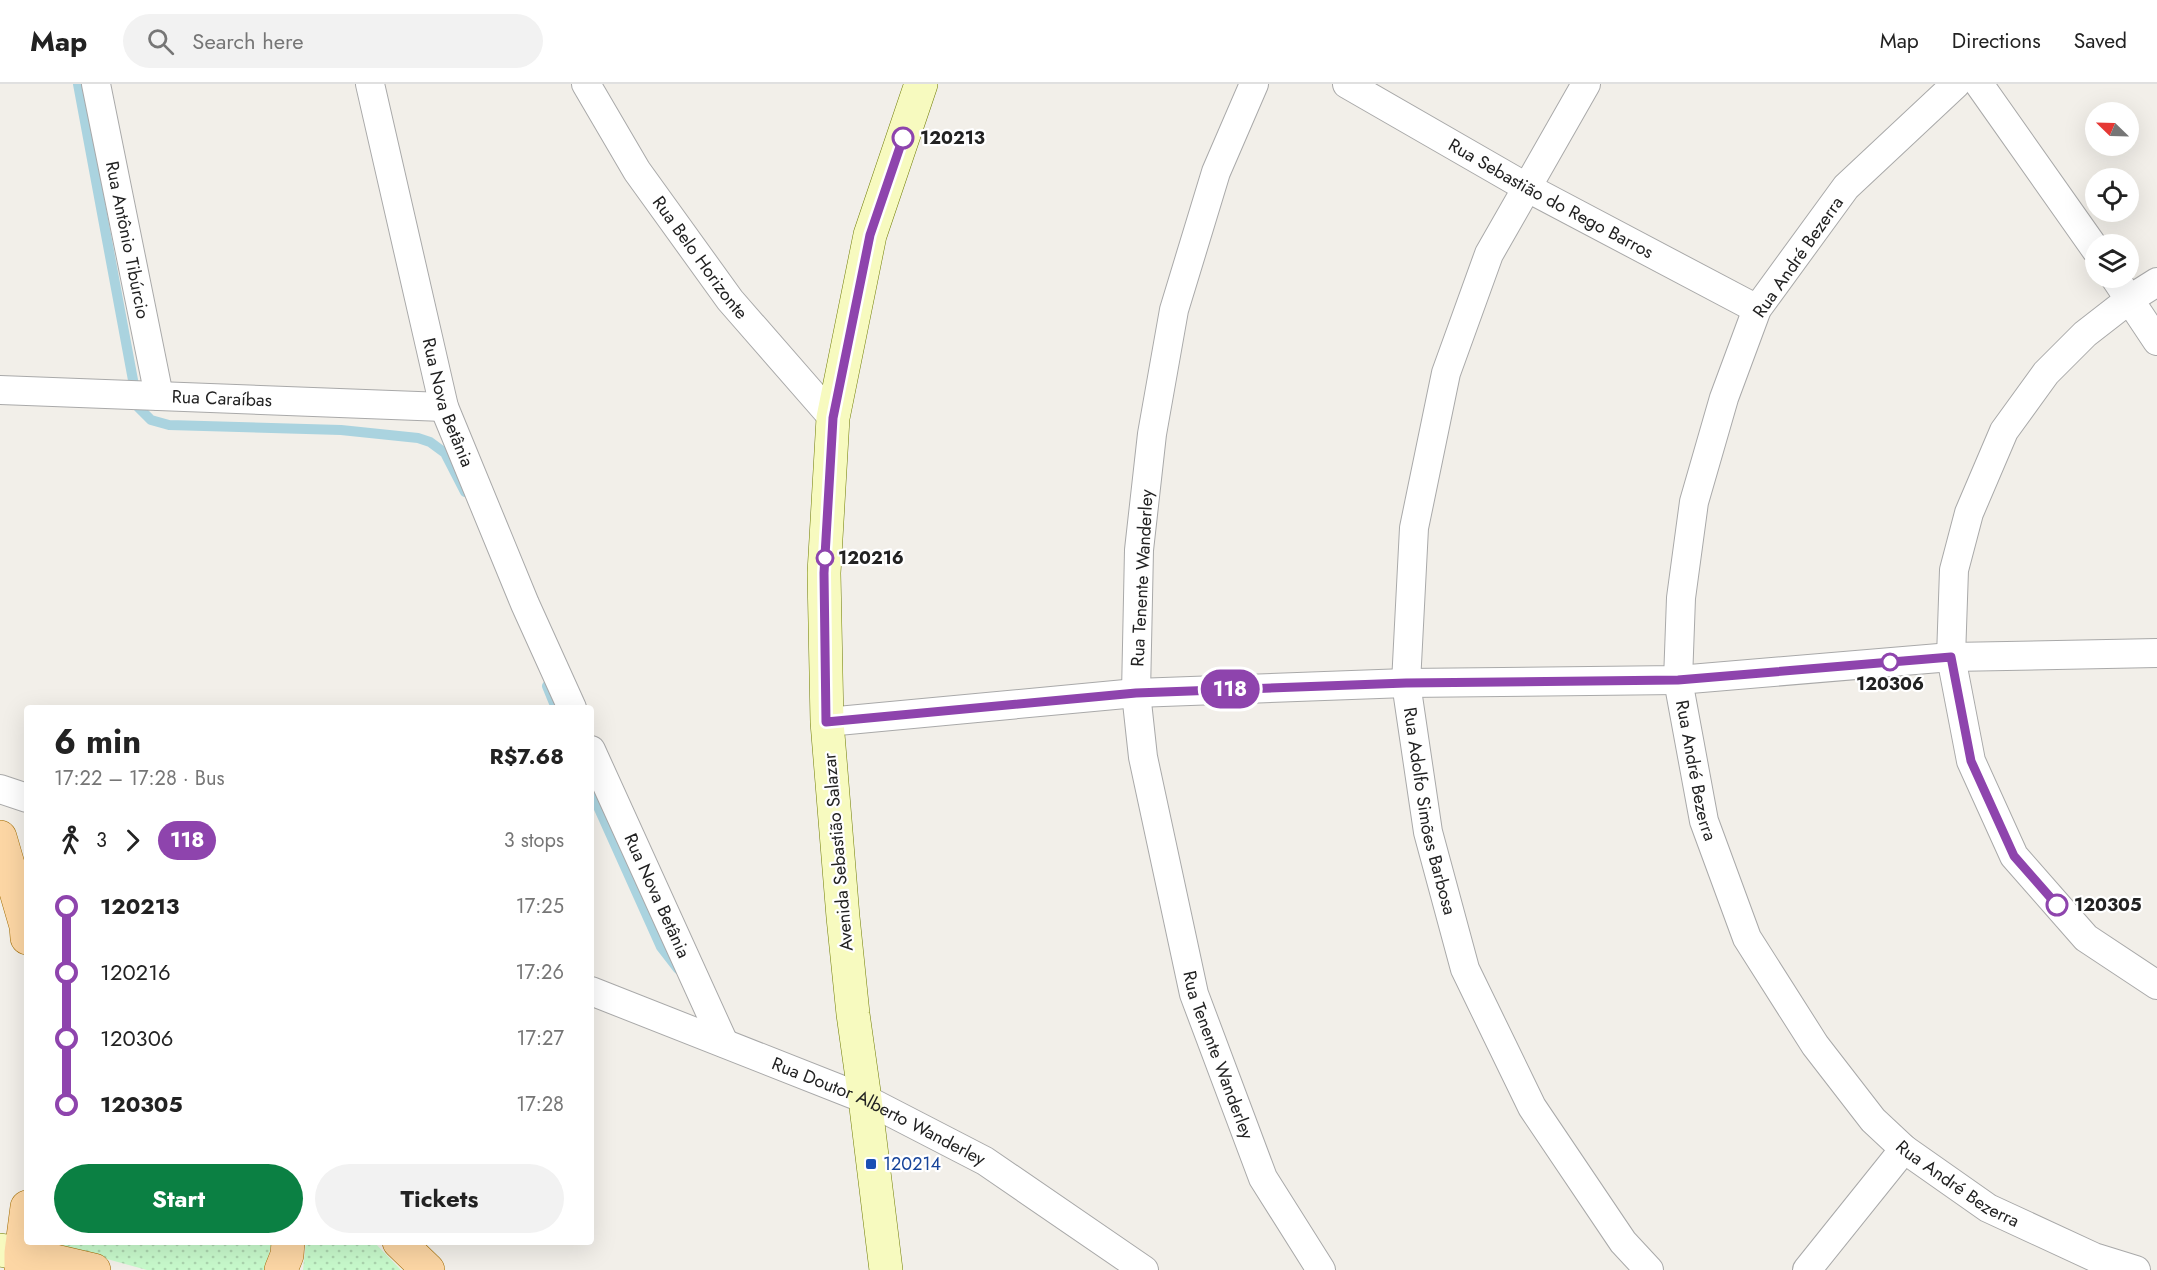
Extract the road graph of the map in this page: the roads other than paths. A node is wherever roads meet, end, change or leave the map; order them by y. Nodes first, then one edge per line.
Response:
1 (96, 84) edge
2 (370, 84) edge
3 (586, 84) edge
4 (921, 84) edge
5 (1254, 84) edge
6 (1347, 84) edge
7 (1586, 84) edge
8 (1956, 84) edge
9 (1979, 84) edge
10 (1526, 187) junction
11 (2085, 234) edge
12 (2157, 282) edge
13 (2139, 285) edge
14 (2122, 288) edge
15 (1757, 309) junction
16 (2157, 341) edge
17 (0, 390) edge
18 (158, 396) junction
19 (444, 407) junction
20 (833, 418) junction
21 (2157, 653) edge
22 (1951, 657) junction
23 (1678, 680) junction
24 (1406, 683) junction
25 (1136, 693) junction
26 (571, 705) edge
27 (826, 722) junction
28 (594, 757) edge
29 (0, 789) edge
30 (24, 797) edge
31 (0, 831) edge
32 (0, 837) edge
33 (24, 856) edge
34 (24, 919) edge
35 (2157, 985) edge
36 (594, 992) edge
37 (724, 1043) junction
38 (866, 1099) junction
39 (1904, 1149) junction
40 (24, 1219) edge
41 (288, 1245) edge
42 (402, 1245) edge
43 (14, 1258) edge
44 (94, 1270) edge
45 (281, 1270) edge
46 (428, 1270) edge
47 (886, 1270) edge
48 (1144, 1270) edge
49 (1321, 1270) edge
50 (1649, 1270) edge
51 (1807, 1270) edge
52 (2136, 1270) edge

1 - 18 street, Rua Antônio Tibúrcio
2 - 19 street, Rua Nova Betânia
3 - 20 street, Rua Belo Horizonte
4 - 20 street, Avenida Sebastião Salazar
5 - 25 street, Rua Tenente Wanderley
6 - 10 street, Rua Sebastião do Rego Barros
7 - 10 street, Rua Adolfo Simões Barbosa
8 - 15 street, Rua André Bezerra
9 - 11 street
10 - 15 street, Rua Sebastião do Rego Barros
10 - 24 street, Rua Adolfo Simões Barbosa
12 - 13 street
14 - 16 street
14 - 22 street
15 - 23 street, Rua André Bezerra
17 - 18 street, Rua Caraíbas
18 - 19 street, Rua Caraíbas
19 - 26 street, Rua Nova Betânia
20 - 27 street, Avenida Sebastião Salazar
21 - 22 street
22 - 23 street
22 - 35 street
23 - 24 street
23 - 39 street, Rua André Bezerra
24 - 25 street
24 - 50 street, Rua Adolfo Simões Barbosa
25 - 27 street
25 - 49 street, Rua Tenente Wanderley
27 - 38 street, Avenida Sebastião Salazar
28 - 37 street, Rua Nova Betânia
29 - 30 street
31 - 33 main road
32 - 34 main road
36 - 37 street, Rua Doutor Alberto Wanderley
37 - 38 street, Rua Doutor Alberto Wanderley
38 - 47 street, Avenida Sebastião Salazar
38 - 48 street, Rua Doutor Alberto Wanderley
39 - 51 street
39 - 52 street, Rua André Bezerra
40 - 43 main road
41 - 45 main road
42 - 46 main road
43 - 44 main road

